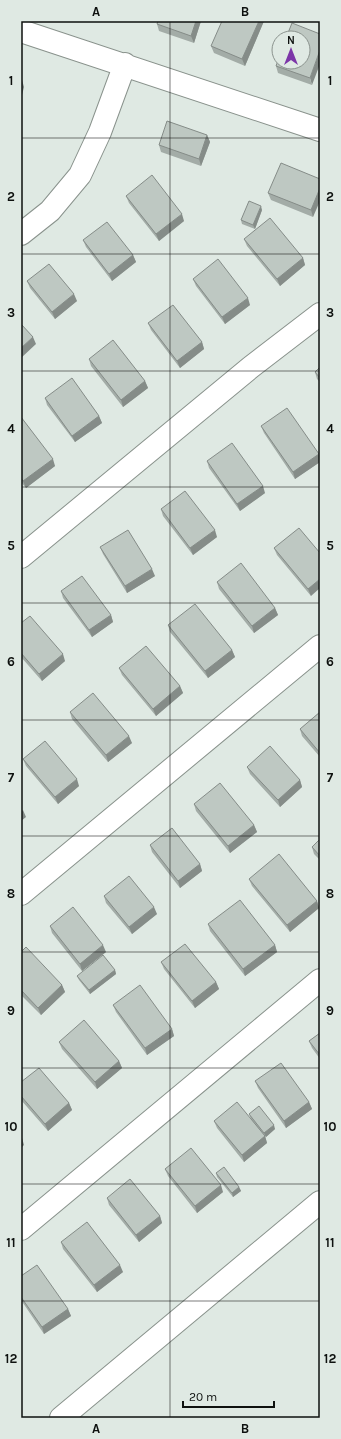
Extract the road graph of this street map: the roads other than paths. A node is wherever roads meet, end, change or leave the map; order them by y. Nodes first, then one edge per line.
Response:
1 (21, 32) edge
2 (125, 64) junction
3 (320, 130) edge
4 (21, 234) edge
5 (320, 314) edge
6 (21, 557) edge
7 (320, 646) edge
8 (21, 894) edge
9 (320, 980) edge
10 (320, 1202) edge
11 (21, 1229) edge
12 (61, 1418) edge

1 - 2 street
2 - 3 street
2 - 4 street
5 - 6 street
7 - 8 street
9 - 11 street
10 - 12 street

